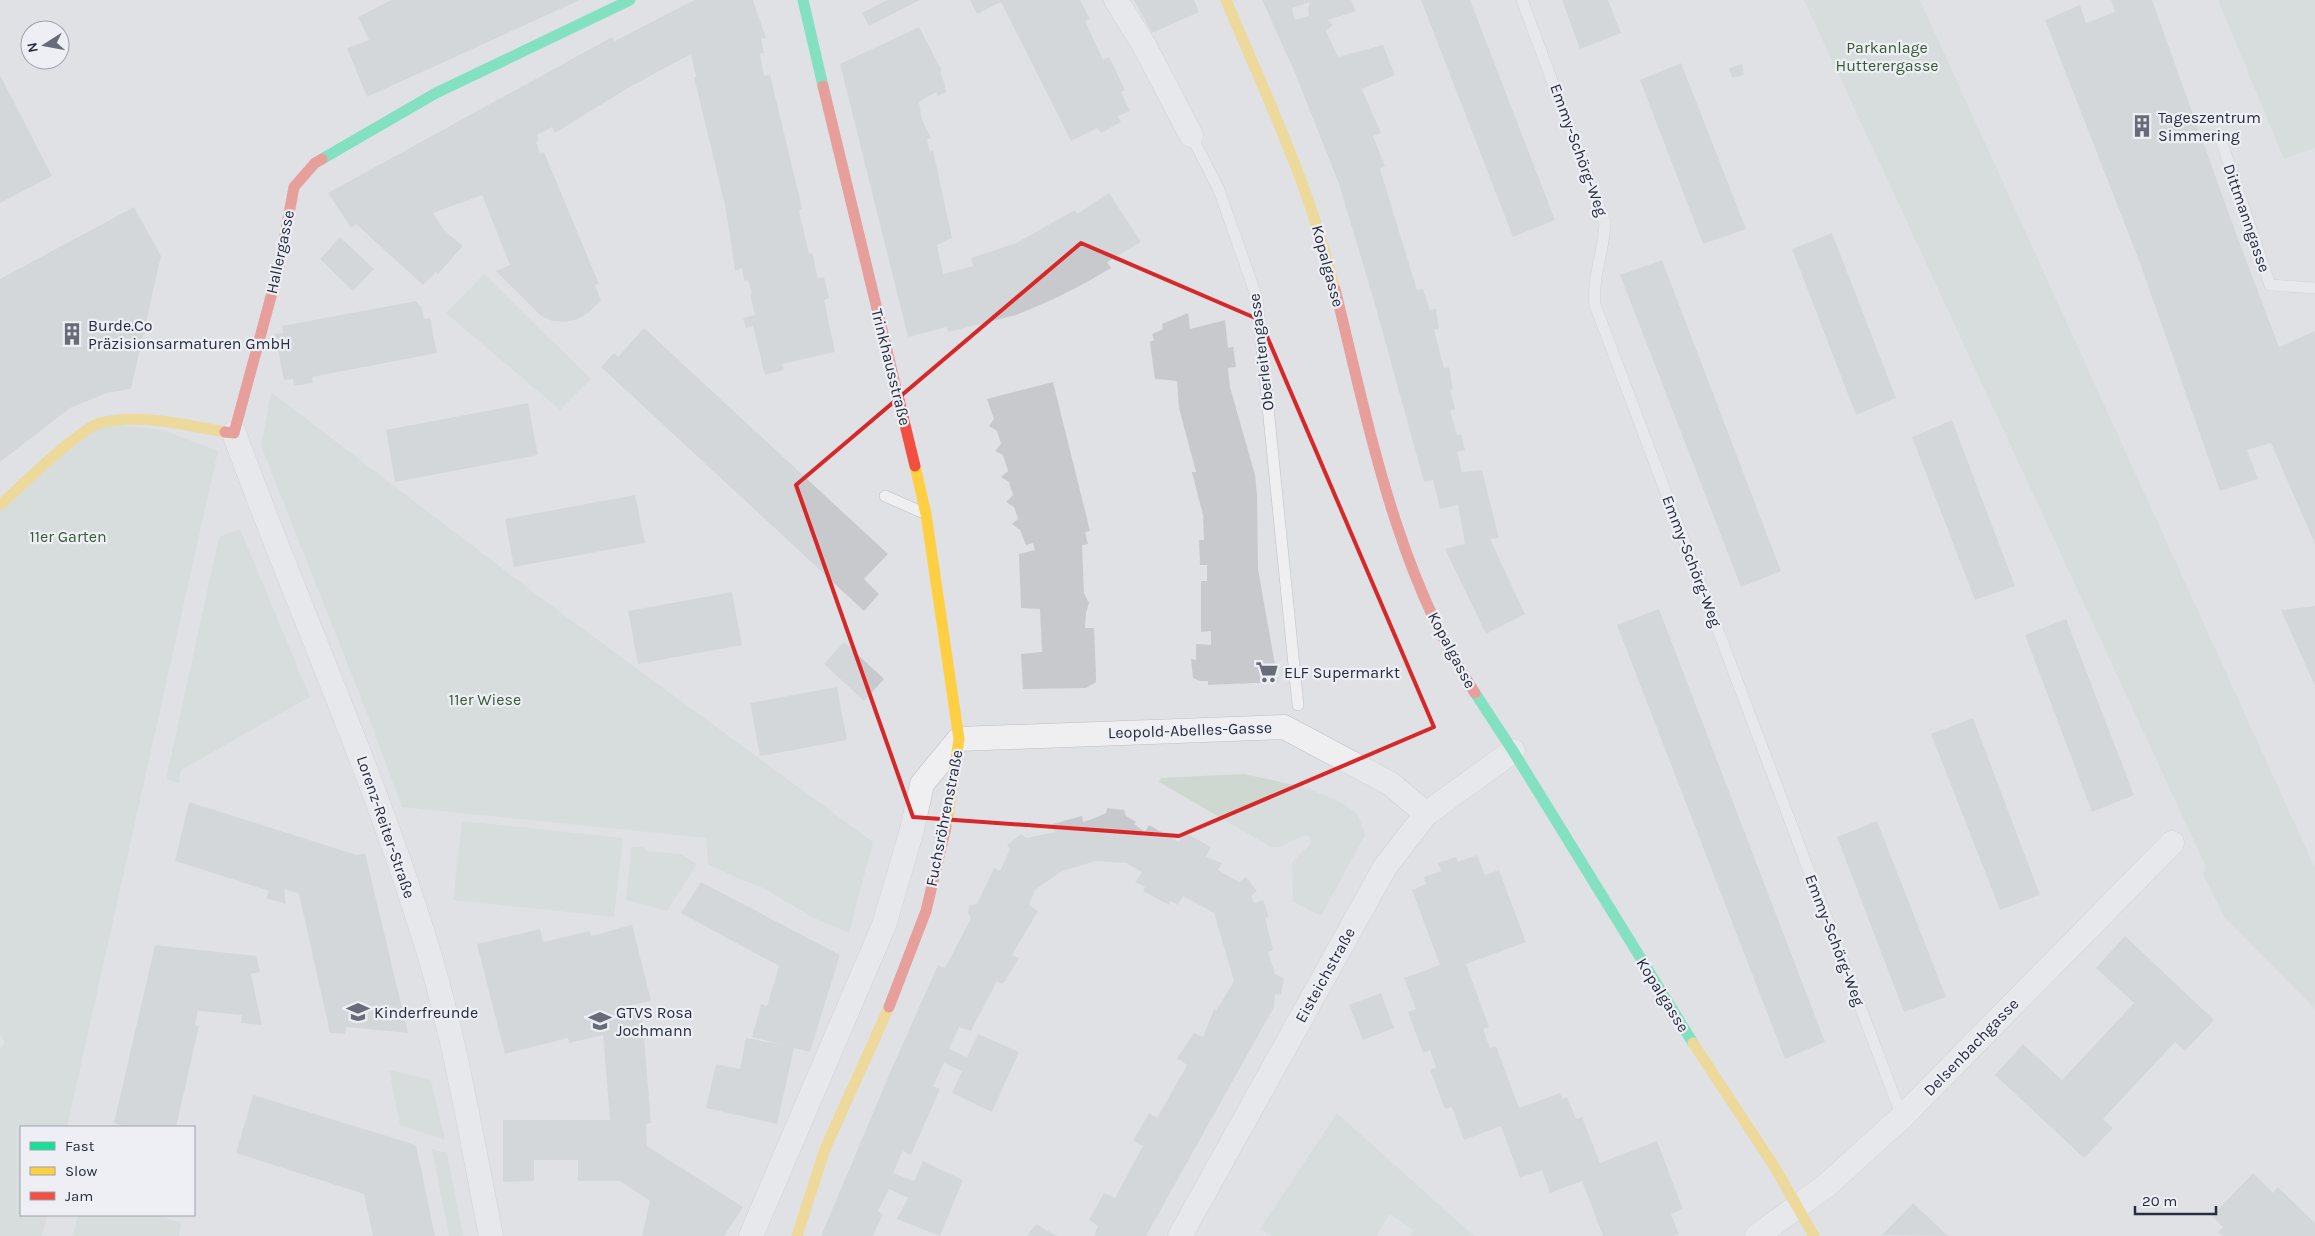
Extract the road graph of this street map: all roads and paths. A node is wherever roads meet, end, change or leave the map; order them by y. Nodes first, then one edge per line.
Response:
1 (630, 0) edge
2 (803, 0) edge
3 (1116, 0) edge
4 (1226, 0) edge
5 (1522, 0) edge
6 (1191, 136) joint
7 (2220, 137) dead end
8 (2315, 288) edge
9 (234, 433) junction
10 (885, 496) dead end
11 (0, 505) edge
12 (926, 514) junction
13 (1298, 705) dead end
14 (959, 739) junction
15 (1513, 751) junction
16 (1426, 814) junction
17 (2172, 843) dead end
18 (1902, 1117) junction
19 (1797, 1207) junction
20 (491, 1236) edge
21 (751, 1236) edge
22 (797, 1236) edge
23 (1180, 1236) edge
24 (1757, 1236) edge
25 (1814, 1236) edge

1 - 9 street, Hallergasse
2 - 12 street, Trinkhausstraße
3 - 6 street, Oberleitengasse
4 - 15 street, Kopalgasse
5 - 18 lane, Emmy-Schörg-Weg
6 - 13 lane, Oberleitengasse
7 - 8 lane, Dittmanngasse
9 - 11 street
9 - 20 street, Lorenz-Reiter-Straße
10 - 12 lane
12 - 14 street, Trinkhausstraße
14 - 16 street, Leopold-Abelles-Gasse
14 - 21 street, Fuchsröhrenstraße
14 - 22 street, Fuchsröhrenstraße
15 - 16 street, Eisteichstraße
15 - 19 street, Kopalgasse
16 - 23 street, Eisteichstraße
17 - 18 street, Delsenbachgasse
18 - 19 street, Delsenbachgasse
19 - 24 street, Delsenbachgasse
19 - 25 street, Kopalgasse

